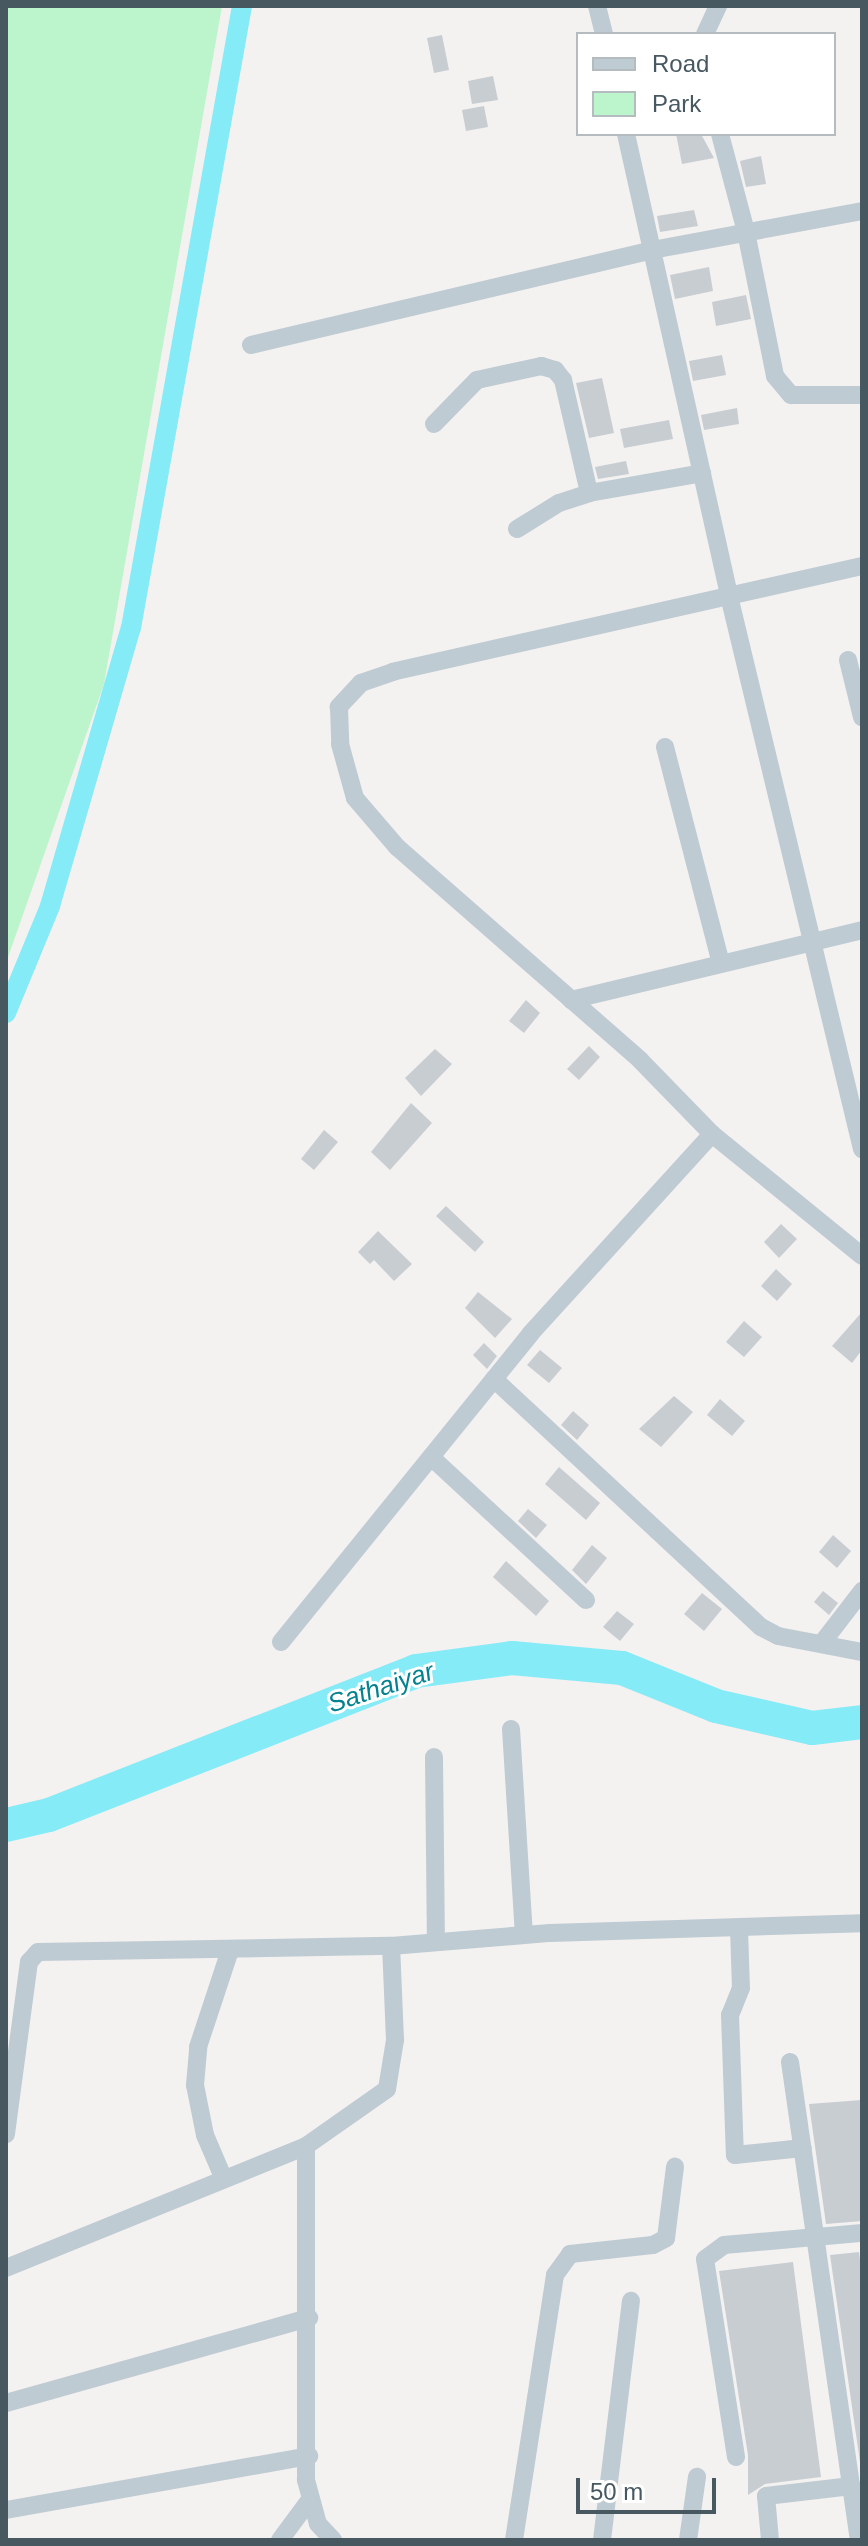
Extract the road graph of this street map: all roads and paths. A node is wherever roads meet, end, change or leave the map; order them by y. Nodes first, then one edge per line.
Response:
1 (597, 6) edge
2 (718, 6) edge
3 (604, 32) edge
4 (706, 32) edge
5 (626, 136) edge
6 (721, 136) edge
7 (862, 211) edge
8 (746, 232) junction
9 (652, 250) junction
10 (251, 345) dead end
11 (862, 395) edge
12 (434, 424) dead end
13 (702, 473) junction
14 (589, 493) junction
15 (517, 529) dead end
16 (862, 566) edge
17 (729, 596) junction
18 (848, 660) dead end
19 (862, 717) edge
20 (665, 747) dead end
21 (862, 930) edge
22 (815, 940) junction
23 (721, 963) junction
24 (571, 1000) junction
25 (712, 1134) junction
26 (862, 1149) edge
27 (862, 1256) edge
28 (494, 1379) junction
29 (431, 1457) junction
30 (862, 1591) edge
31 (586, 1600) dead end
32 (281, 1642) dead end
33 (822, 1643) junction
34 (862, 1652) edge
35 (511, 1729) dead end
36 (434, 1757) dead end
37 (862, 1923) edge
38 (739, 1929) junction
39 (524, 1935) junction
40 (436, 1940) junction
41 (391, 1946) junction
42 (230, 1950) junction
43 (790, 2062) dead end
44 (6, 2134) edge
45 (306, 2146) junction
46 (803, 2148) junction
47 (675, 2167) dead end
48 (223, 2177) junction
49 (862, 2233) edge
50 (817, 2238) junction
51 (6, 2268) edge
52 (631, 2301) dead end
53 (309, 2318) junction
54 (6, 2403) edge
55 (309, 2456) junction
56 (736, 2457) dead end
57 (697, 2477) dead end
58 (851, 2486) junction
59 (309, 2501) junction
60 (6, 2510) edge
61 (280, 2540) edge
62 (333, 2540) edge
63 (514, 2540) edge
64 (602, 2540) edge
65 (688, 2540) edge
66 (770, 2540) edge
67 (859, 2540) edge

1 - 3 street
2 - 4 street
5 - 9 street
6 - 8 street
7 - 8 street
8 - 9 street
8 - 11 street
9 - 10 street
9 - 13 street
12 - 14 street
13 - 14 street
13 - 17 street
14 - 15 street
16 - 17 street
17 - 22 street
17 - 24 street
18 - 19 street
20 - 23 street
21 - 22 street
22 - 23 street
22 - 26 street
23 - 24 street
24 - 25 street
25 - 27 street
25 - 28 street
28 - 29 street
28 - 33 street
29 - 31 street
29 - 32 street
30 - 33 street
33 - 34 street
35 - 39 street
36 - 40 street
37 - 38 street
38 - 39 street
38 - 46 street
39 - 40 street
40 - 41 street
41 - 42 street
41 - 45 street
42 - 44 street
42 - 48 street
43 - 46 street
45 - 48 street
45 - 53 street
46 - 50 street
47 - 63 street
48 - 51 street
49 - 50 street
50 - 56 street
50 - 58 street
52 - 64 street
53 - 54 street
53 - 55 street
55 - 59 street
55 - 60 street
57 - 65 street
58 - 66 street
58 - 67 street
59 - 61 street
59 - 62 street

